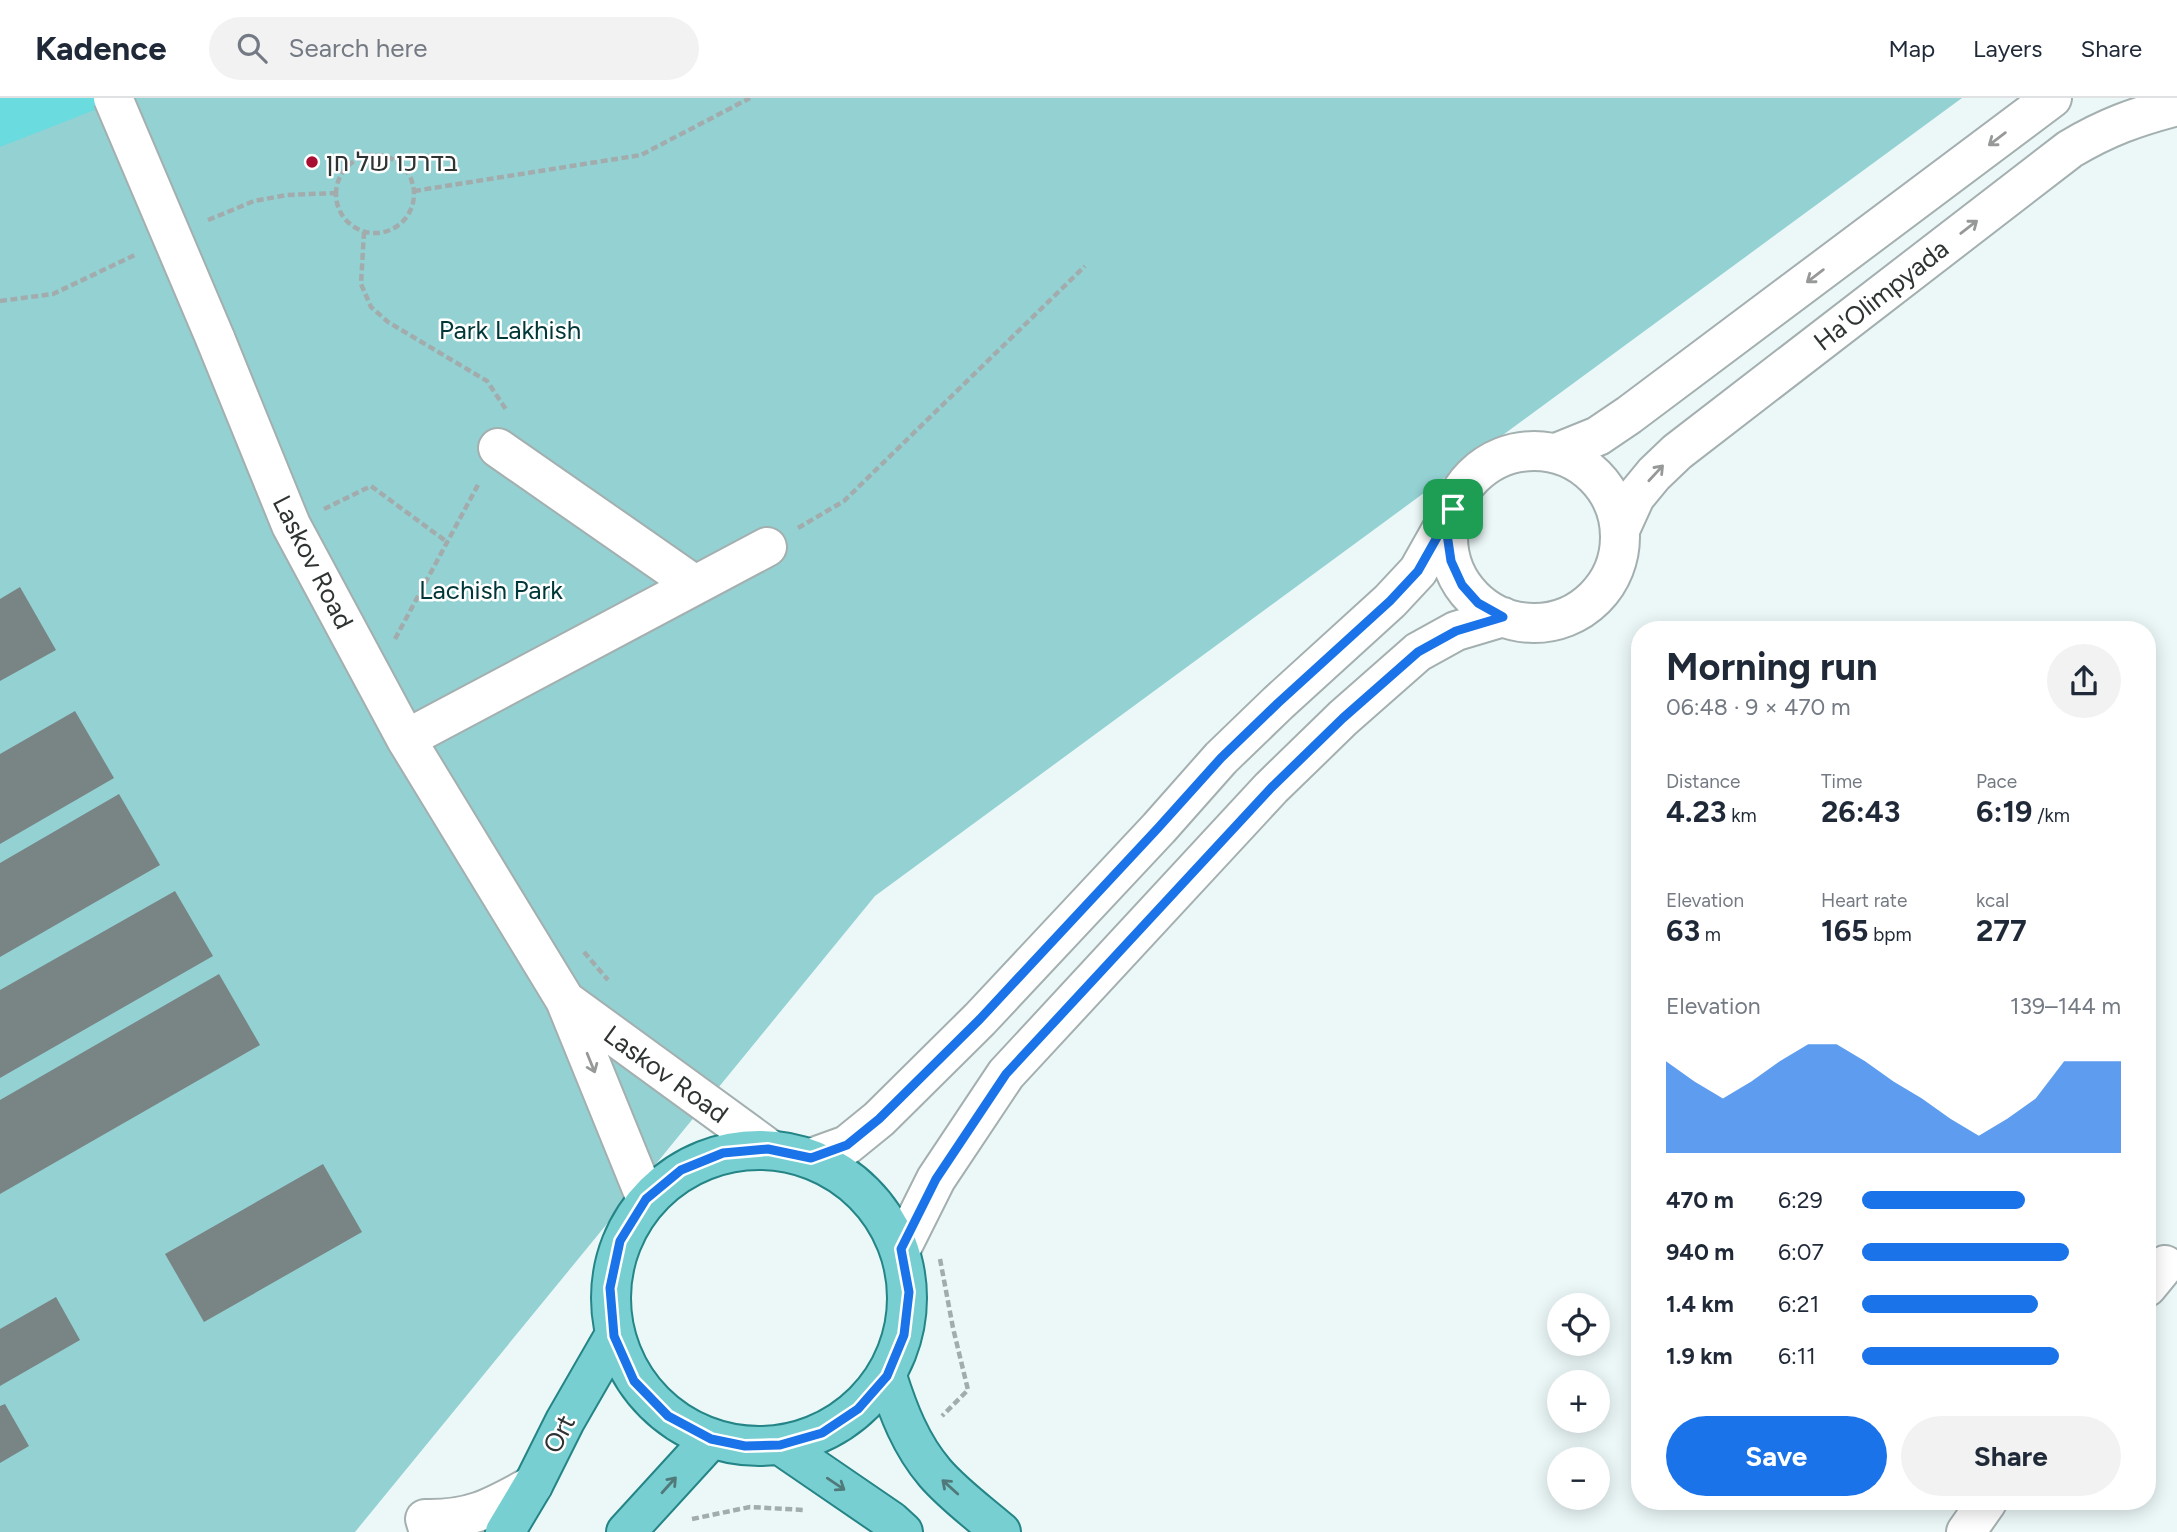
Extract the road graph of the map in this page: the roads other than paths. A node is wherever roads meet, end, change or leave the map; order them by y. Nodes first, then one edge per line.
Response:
1 (113, 98) edge
2 (2052, 98) edge
3 (2177, 106) edge
4 (505, 434) road end
5 (1556, 453) junction
6 (1453, 509) junction
7 (1620, 530) junction
8 (767, 547) road end
9 (695, 585) junction
10 (1503, 617) junction
11 (406, 739) junction
12 (565, 1000) junction
13 (768, 1149) junction
14 (811, 1158) junction
15 (646, 1199) junction
16 (901, 1249) junction
17 (614, 1336) junction
18 (887, 1376) junction
19 (711, 1439) junction
20 (780, 1445) junction
21 (533, 1485) junction
22 (1981, 1510) edge
23 (429, 1532) edge
24 (505, 1532) edge
25 (626, 1532) edge
26 (903, 1532) edge
27 (1001, 1532) edge
28 (1966, 1532) edge

1 - 11 street, Laskov Road, bridge
2 -> 5 street, Ha'Olimpyada
7 -> 3 street, Ha'Olimpyada
4 - 9 street
5 - 6 street
5 - 7 street
6 - 10 street
6 - 14 street
7 - 10 street
8 - 9 street
9 - 11 street
10 - 16 street
11 - 12 street, Laskov Road
12 - 13 street, Laskov Road
12 -> 15 street, Laskov Road
13 - 14 main road
13 - 15 main road
14 - 16 main road
15 - 17 main road
16 - 18 main road
17 - 19 main road
17 - 21 main road, Ort
18 - 20 main road
27 -> 18 main road
19 - 20 main road
25 -> 19 main road
20 -> 26 main road
21 - 23 street
21 - 24 main road, Ort
22 - 28 street

